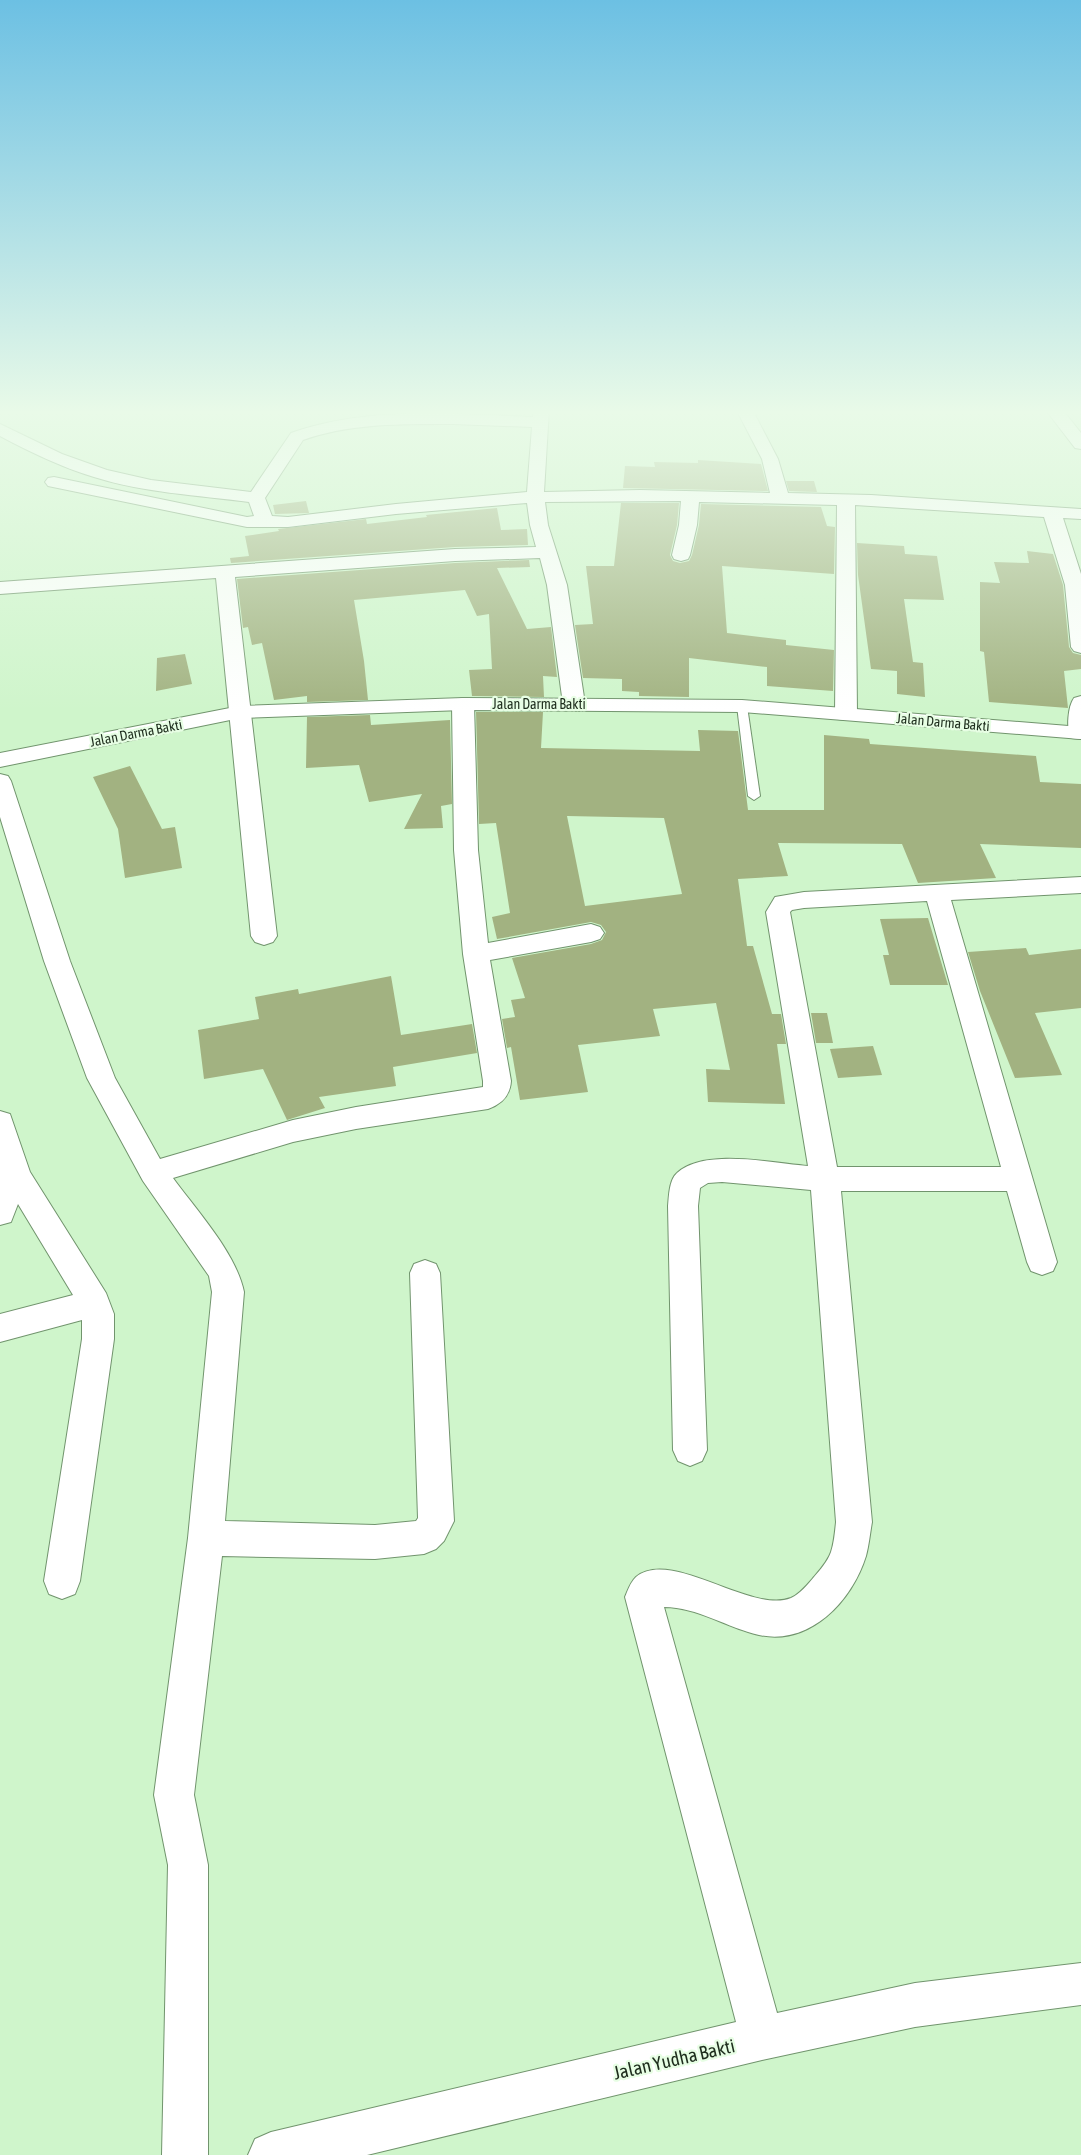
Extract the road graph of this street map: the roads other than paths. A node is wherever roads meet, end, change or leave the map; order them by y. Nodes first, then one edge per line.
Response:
1 (187, 510) edge
2 (260, 510) edge
3 (391, 510) edge
4 (537, 510) edge
5 (689, 510) edge
6 (846, 510) edge
7 (1016, 510) edge
8 (1052, 513) junction
9 (1081, 514) edge
10 (265, 522) junction
11 (548, 552) junction
12 (681, 555) dead end
13 (225, 572) junction
14 (0, 588) edge
15 (1081, 647) edge
16 (1081, 702) edge
17 (463, 704) junction
18 (574, 704) junction
19 (742, 706) junction
20 (240, 712) junction
21 (846, 714) junction
22 (1080, 733) edge
23 (0, 760) edge
24 (0, 781) edge
25 (754, 796) dead end
26 (1081, 884) edge
27 (937, 893) junction
28 (591, 933) dead end
29 (264, 936) dead end
30 (476, 954) junction
31 (1, 1127) edge
32 (153, 1173) junction
33 (16, 1176) junction
34 (825, 1179) junction
35 (1018, 1179) junction
36 (0, 1212) edge
37 (1042, 1262) dead end
38 (425, 1273) dead end
39 (95, 1303) junction
40 (0, 1328) edge
41 (690, 1450) dead end
42 (206, 1538) junction
43 (62, 1581) dead end
44 (1081, 1984) edge
45 (762, 2038) junction
46 (185, 2155) edge
47 (271, 2155) edge

1 - 10 street
2 - 10 street
3 - 10 street
4 - 11 street
5 - 12 street
6 - 21 street
7 - 8 street
8 - 9 street
8 - 15 street
11 - 13 street
11 - 18 street
13 - 14 street
13 - 20 street
16 - 22 street
17 - 18 street, Jalan Darma Bakti
17 - 20 street, Jalan Darma Bakti
17 - 30 street
18 - 19 street, Jalan Darma Bakti
19 - 21 street, Jalan Darma Bakti
19 - 25 lane
20 - 23 street, Jalan Darma Bakti
20 - 29 street
21 - 22 street, Jalan Darma Bakti
24 - 32 street
26 - 27 street
27 - 34 street
27 - 35 street
28 - 30 street
30 - 32 street
31 - 33 street
32 - 42 street
33 - 36 street
33 - 39 street
34 - 35 street
34 - 41 street
34 - 45 street
35 - 37 street
38 - 42 street
39 - 40 street
39 - 43 street
42 - 46 street
44 - 45 street, Jalan Yudha Bakti
45 - 47 street, Jalan Yudha Bakti

